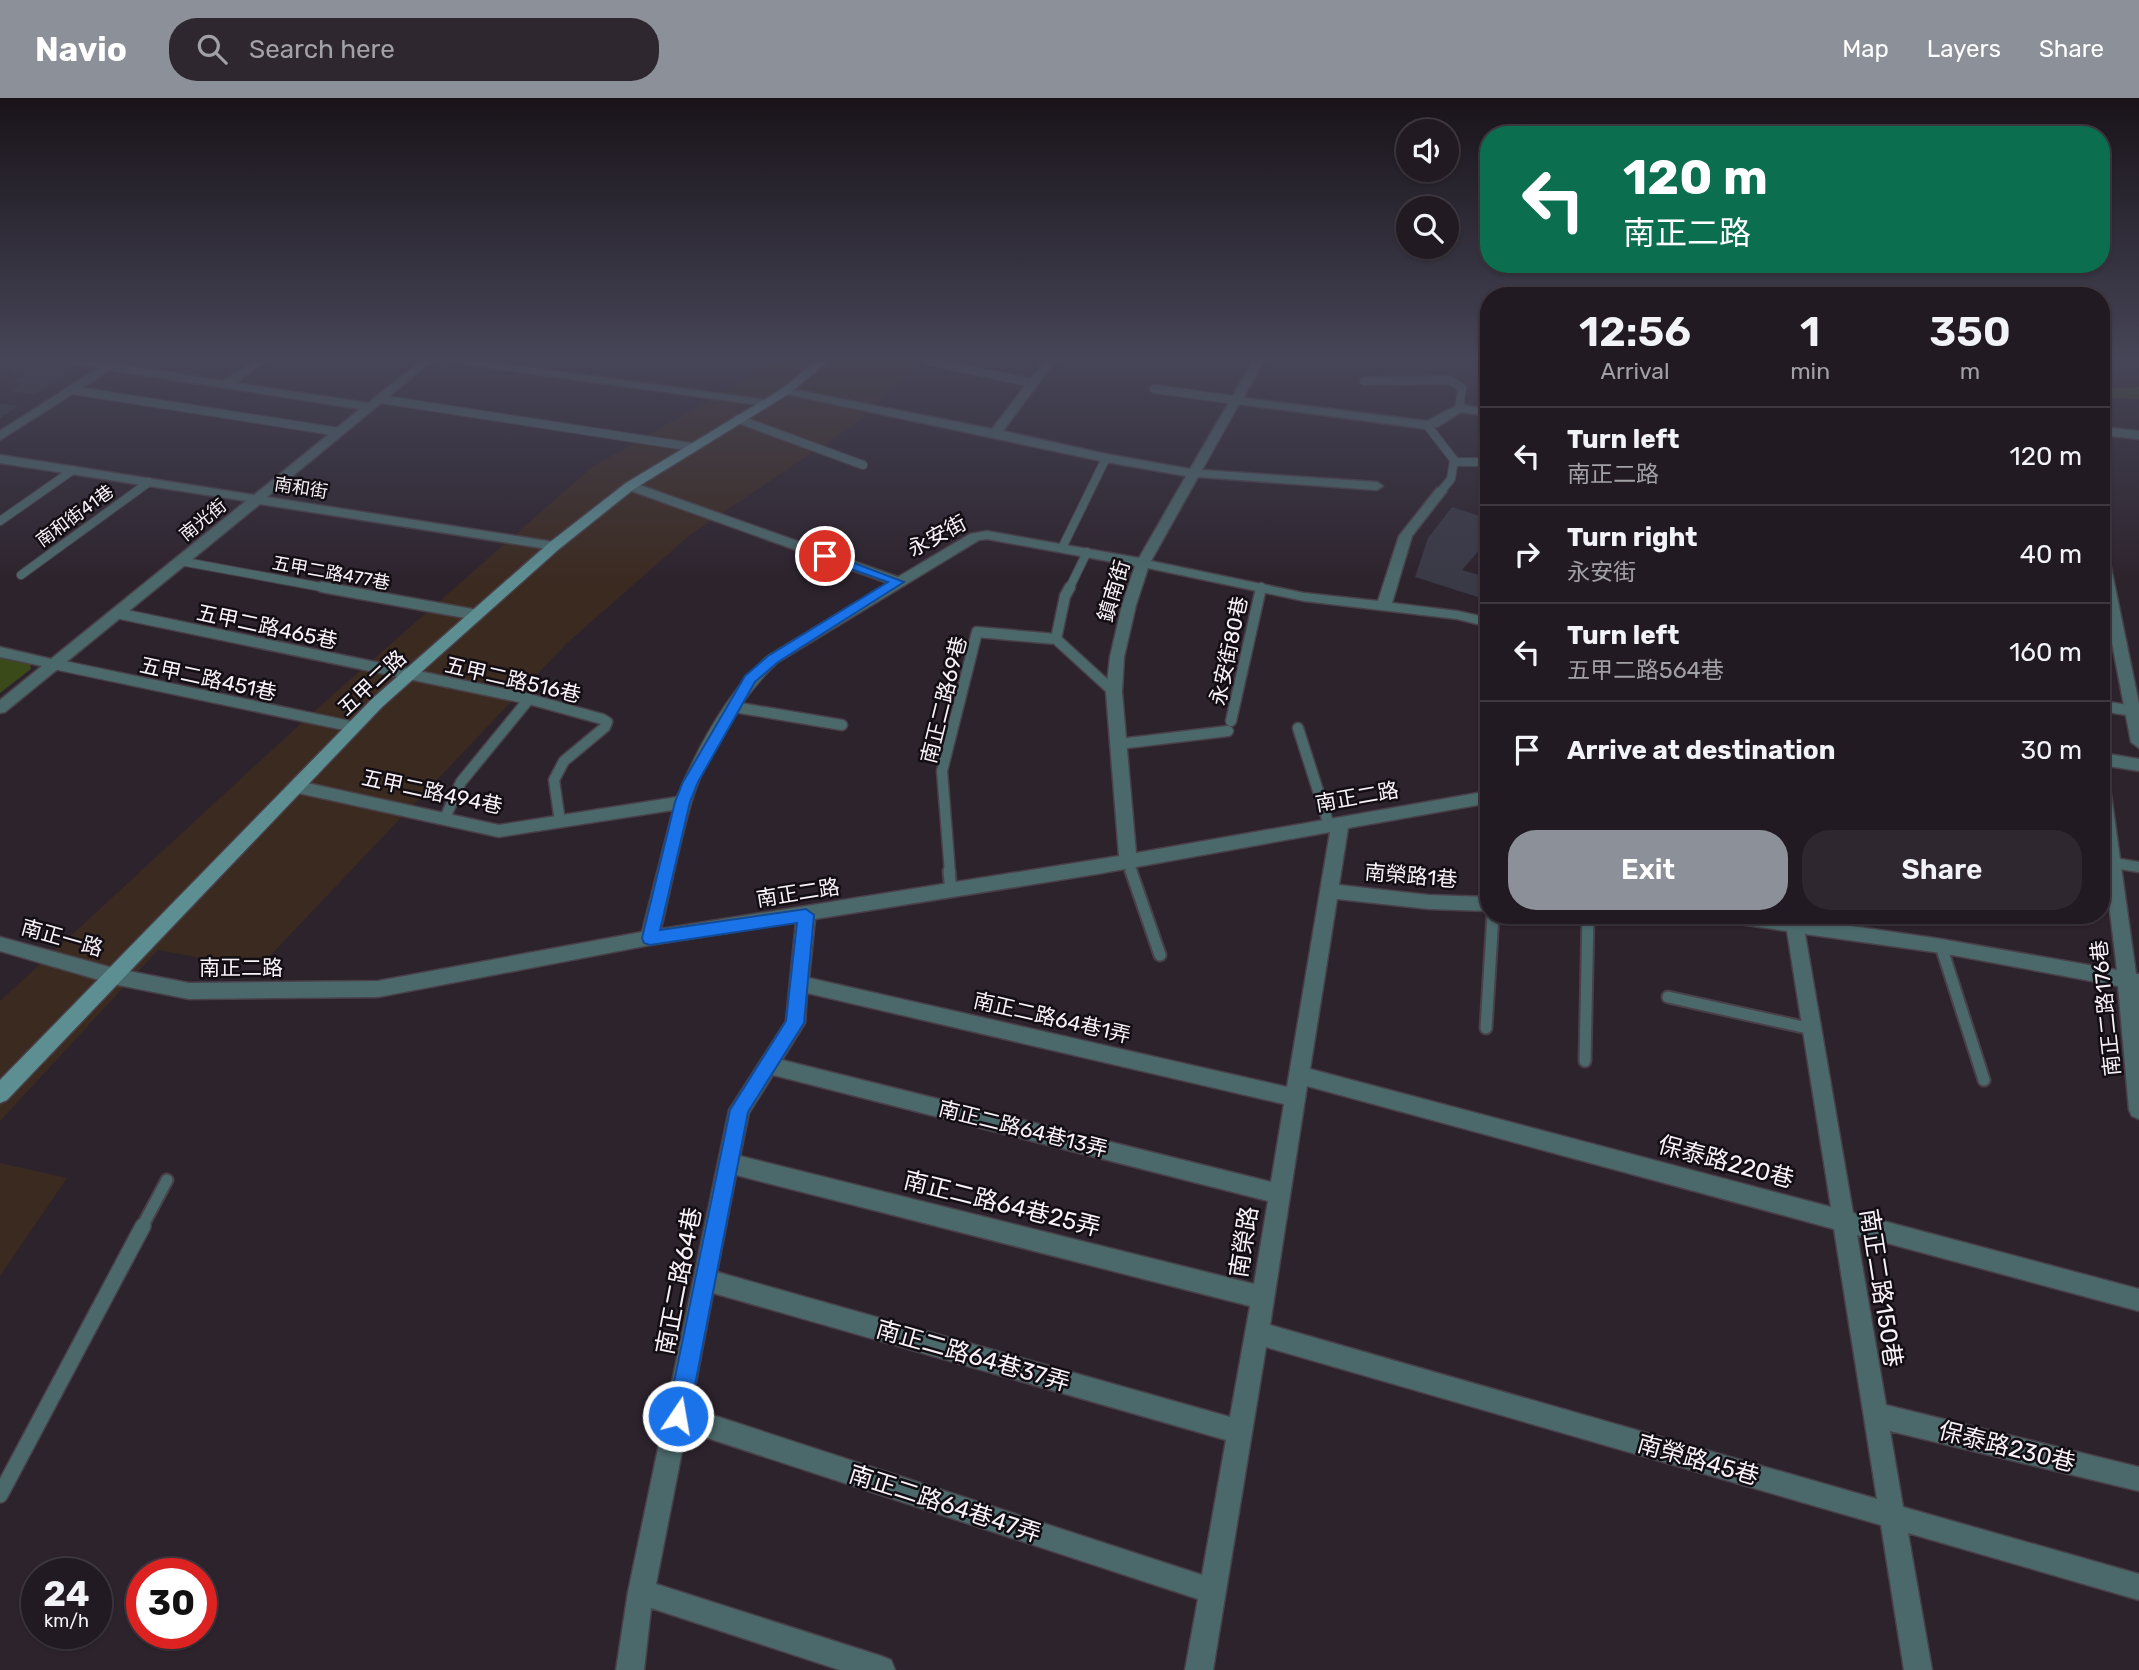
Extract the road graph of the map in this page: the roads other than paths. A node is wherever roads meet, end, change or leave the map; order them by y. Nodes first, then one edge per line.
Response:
1 (336, 434) edge
2 (601, 434) edge
3 (713, 434) edge
4 (780, 434) edge
5 (1001, 434) edge
6 (1215, 434) edge
7 (1435, 434) edge
8 (692, 447) junction
9 (1106, 458) junction
10 (0, 459) edge
11 (1454, 462) junction
12 (1480, 462) edge
13 (863, 465) dead end
14 (73, 470) junction
15 (1192, 473) junction
16 (149, 482) junction
17 (630, 486) junction
18 (1377, 486) dead end
19 (1441, 491) joint
20 (257, 499) junction
21 (0, 521) edge
22 (554, 546) junction
23 (1062, 548) junction
24 (1087, 552) junction
25 (180, 561) junction
26 (1143, 563) junction
27 (20, 575) dead end
28 (898, 582) junction
29 (1261, 588) junction
30 (1384, 606) junction
31 (116, 613) junction
32 (477, 615) junction
33 (1480, 621) edge
34 (2110, 636) edge
35 (1056, 639) junction
36 (0, 652) edge
37 (54, 664) junction
38 (410, 675) junction
39 (1114, 692) junction
40 (529, 699) junction
41 (734, 706) junction
42 (2110, 707) edge
43 (0, 708) edge
44 (2133, 711) junction
45 (842, 725) dead end
46 (354, 727) junction
47 (1298, 729) dead end
48 (2139, 742) edge
49 (1119, 744) junction
50 (2110, 760) edge
51 (2139, 765) edge
52 (298, 787) junction
53 (1480, 799) edge
54 (682, 802) junction
55 (445, 818) junction
56 (561, 822) junction
57 (1335, 824) junction
58 (1128, 861) junction
59 (2110, 862) edge
60 (2139, 867) edge
61 (2110, 876) edge
62 (951, 891) junction
63 (1329, 891) junction
64 (1480, 903) edge
65 (806, 915) junction
66 (1492, 924) edge
67 (1588, 924) edge
68 (1795, 924) edge
69 (1821, 924) edge
70 (650, 938) junction
71 (0, 944) edge
72 (1941, 946) junction
73 (1160, 956) dead end
74 (113, 976) junction
75 (2133, 981) edge
76 (799, 983) junction
77 (1668, 997) dead end
78 (1486, 1028) dead end
79 (1812, 1029) junction
80 (1585, 1061) dead end
81 (768, 1065) junction
82 (1299, 1075) junction
83 (1984, 1080) dead end
84 (0, 1094) edge
85 (1295, 1098) junction
86 (2139, 1110) edge
87 (729, 1163) junction
88 (167, 1180) dead end
89 (1278, 1194) junction
90 (1844, 1220) junction
91 (706, 1280) junction
92 (1261, 1297) junction
93 (2139, 1300) edge
94 (1257, 1333) junction
95 (1875, 1415) junction
96 (678, 1416) junction
97 (1239, 1432) junction
98 (2139, 1479) edge
99 (0, 1495) edge
100 (1892, 1516) junction
101 (2139, 1587) edge
102 (1212, 1591) junction
103 (641, 1592) junction
104 (631, 1670) edge
105 (881, 1670) edge
106 (1199, 1670) edge
107 (1918, 1670) edge

1 - 20 street, 南光街
2 - 8 lane
3 - 8 main road, 五甲二路
4 - 13 lane
5 - 9 street
6 - 15 street, 鎮南街
7 - 11 lane
8 - 17 main road, 五甲二路
9 - 15 street
9 - 23 lane
10 - 14 street, 南和街
11 - 12 lane
11 - 19 lane
14 - 16 street, 南和街
14 - 21 lane
15 - 18 street
15 - 26 street, 鎮南街
16 - 20 street, 南和街
16 - 27 lane, 南和街41巷
17 - 22 main road, 五甲二路
17 - 28 street
19 - 30 street
20 - 22 street, 南和街
20 - 25 street, 南光街
22 - 32 main road, 五甲二路
23 - 24 street, 永安街
23 - 28 street, 永安街
24 - 26 street, 永安街
24 - 35 lane
25 - 31 street, 南光街
25 - 32 lane, 五甲二路477巷
26 - 29 street, 永安街
26 - 39 street, 鎮南街
28 - 41 street, 永安街
29 - 30 street, 永安街
29 - 49 lane, 永安街80巷
30 - 33 street, 永安街
31 - 37 street, 南光街
31 - 38 lane, 五甲二路465巷
32 - 38 main road, 五甲二路
34 - 44 street
35 - 39 lane
35 - 62 lane, 南正二路69巷
36 - 37 street
37 - 43 street, 南光街
37 - 46 lane, 五甲二路451巷
38 - 40 lane, 五甲二路516巷
38 - 46 main road, 五甲二路
39 - 49 street, 鎮南街
40 - 55 lane
40 - 56 lane, 五甲二路516巷
41 - 45 lane
41 - 54 street, 永安街
42 - 44 lane
44 - 48 street
46 - 52 main road, 五甲二路
47 - 57 lane
49 - 58 street, 鎮南街
50 - 51 street
52 - 55 street, 五甲二路494巷
52 - 74 main road, 五甲二路
53 - 57 street, 南正二路
54 - 56 street, 五甲二路494巷
54 - 70 street, 永安街
55 - 56 street, 五甲二路494巷
57 - 58 street, 南正二路
57 - 63 street, 南榮路
58 - 62 street, 南正二路
58 - 73 lane
59 - 60 lane
61 - 75 street, 南正二路176巷
62 - 65 street, 南正二路
63 - 64 street, 南榮路1巷
63 - 82 street, 南榮路
65 - 70 street, 南正二路
65 - 76 street, 南正二路64巷
66 - 78 lane
67 - 80 lane
68 - 79 street, 南正二路150巷
69 - 72 street
70 - 74 street, 南正二路
71 - 74 street, 南正一路
72 - 75 street
72 - 83 lane
74 - 84 main road, 五甲二路
75 - 86 street, 南正二路176巷
76 - 81 street, 南正二路64巷
76 - 85 street, 南正二路64巷1弄
77 - 79 lane
79 - 90 street, 南正二路150巷
81 - 87 street, 南正二路64巷
81 - 89 street, 南正二路64巷13弄
82 - 85 street, 南榮路
82 - 90 street, 保泰路220巷
85 - 89 street, 南榮路
87 - 91 street, 南正二路64巷
87 - 92 street, 南正二路64巷25弄
88 - 99 lane
89 - 92 street, 南榮路
90 - 93 street, 保泰路220巷
90 - 95 street, 南正二路150巷
91 - 96 street, 南正二路64巷
91 - 97 street, 南正二路64巷37弄
92 - 94 street, 南榮路
94 - 97 street, 南榮路
94 - 100 street, 南榮路45巷
95 - 98 street, 保泰路230巷
95 - 100 street, 南正二路150巷
96 - 102 street, 南正二路64巷47弄
96 - 103 street, 南正二路64巷
97 - 102 street, 南榮路
100 - 101 street, 南榮路45巷
100 - 107 street, 南正二路150巷
102 - 106 street, 南榮路
103 - 104 street, 南正二路64巷
103 - 105 street

